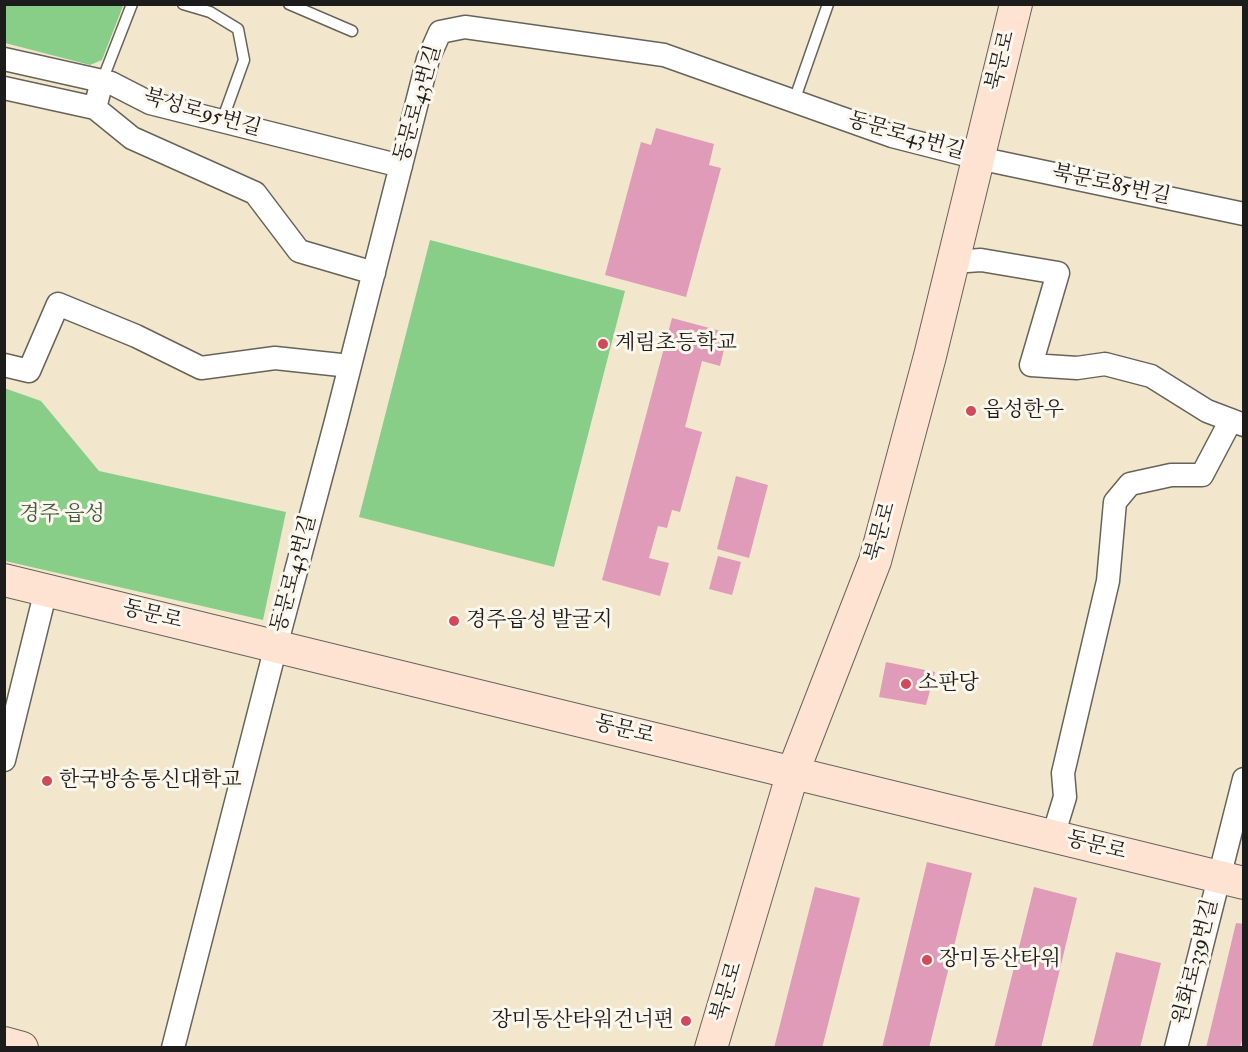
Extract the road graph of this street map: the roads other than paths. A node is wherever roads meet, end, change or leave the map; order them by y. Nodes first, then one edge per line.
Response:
1 (132, 4) edge
2 (183, 4) edge
3 (289, 4) edge
4 (828, 4) edge
5 (1016, 4) edge
6 (352, 31) dead end
7 (4, 59) edge
8 (102, 81) junction
9 (4, 88) edge
10 (794, 101) junction
11 (95, 108) junction
12 (222, 121) junction
13 (978, 158) junction
14 (401, 166) junction
15 (1244, 214) edge
16 (953, 262) junction
17 (374, 273) junction
18 (4, 365) edge
19 (350, 366) junction
20 (1237, 422) edge
21 (4, 580) edge
22 (46, 590) junction
23 (276, 646) junction
24 (4, 760) edge
25 (794, 772) junction
26 (1244, 778) edge
27 (1053, 836) junction
28 (1231, 880) edge
29 (4, 1043) edge
30 (22, 1047) edge
31 (173, 1047) edge
32 (711, 1047) edge
33 (1176, 1047) edge

1 - 8 lane
2 - 12 lane
3 - 6 lane
4 - 10 lane
5 - 13 street, 북문로
7 - 8 street, 북성로95번길
8 - 11 street
8 - 12 street, 북성로95번길
9 - 11 street
10 - 13 street, 동문로43번길
10 - 14 street, 동문로43번길
11 - 17 street
12 - 14 street, 북성로95번길
13 - 15 street, 북문로85번길
13 - 16 street, 북문로
14 - 17 street, 동문로43번길
16 - 20 street
16 - 25 street, 북문로
17 - 19 street, 동문로43번길
18 - 19 street
19 - 23 street, 동문로43번길
20 - 27 street
21 - 22 street, 동문로
22 - 23 street, 동문로
22 - 24 street
23 - 25 street, 동문로
23 - 31 street, 동문로43번길
25 - 27 street, 동문로
25 - 32 street, 북문로
26 - 28 street, 원화로339번길
27 - 28 street, 동문로
28 - 33 street, 원화로339번길
29 - 30 street

